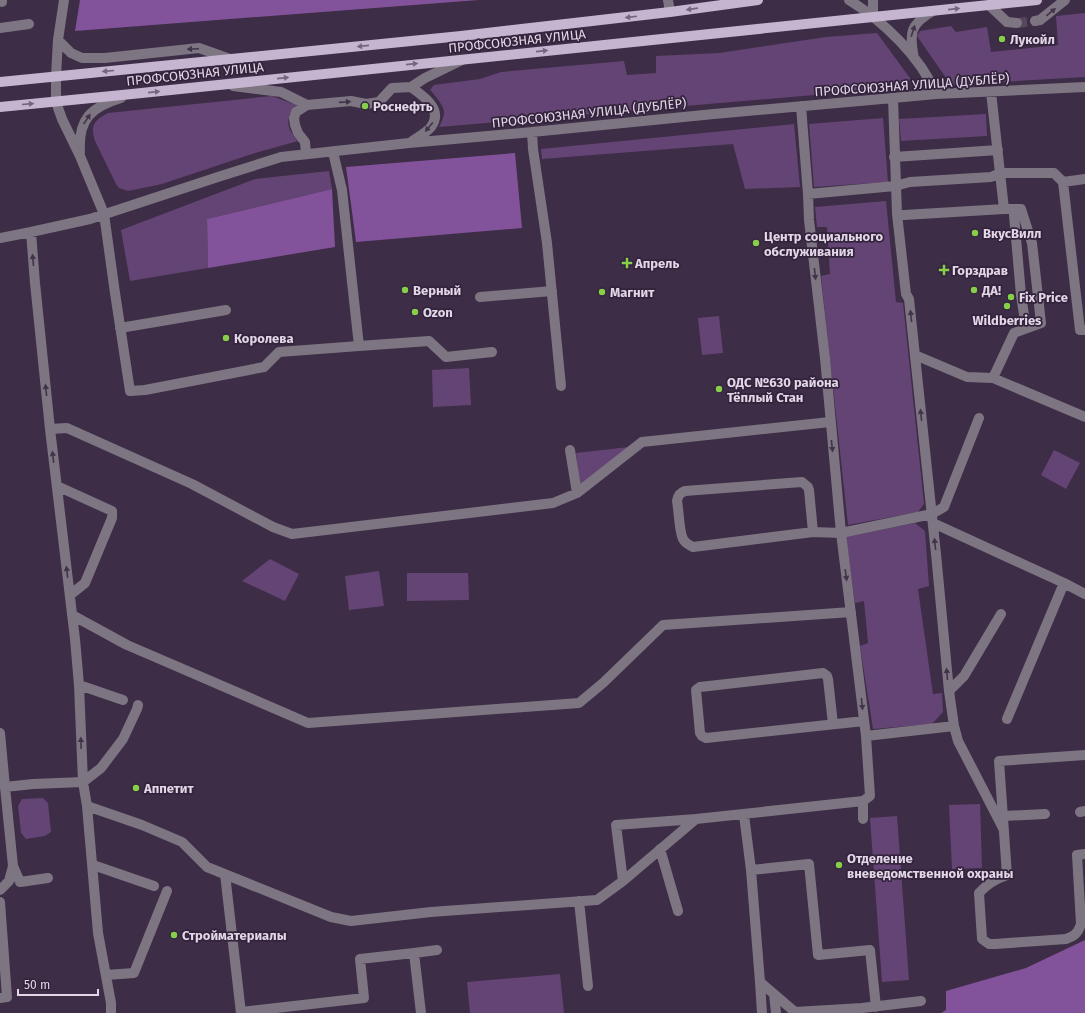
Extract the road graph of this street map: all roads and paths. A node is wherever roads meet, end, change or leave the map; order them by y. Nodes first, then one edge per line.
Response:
1 (64, 0) edge
2 (668, 0) edge
3 (758, 0) edge
4 (849, 0) edge
5 (873, 0) edge
6 (1036, 0) edge
7 (1065, 0) edge
8 (989, 5) junction
9 (932, 11) junction
10 (670, 12) junction
11 (873, 18) junction
12 (1035, 21) tunnel mouth
13 (1017, 22) tunnel mouth
14 (29, 24) dead end
15 (0, 28) edge
16 (58, 40) junction
17 (230, 59) junction
18 (464, 59) junction
19 (915, 60) junction
20 (56, 76) junction
21 (0, 82) edge
22 (221, 84) junction
23 (411, 87) junction
24 (1085, 87) edge
25 (991, 92) junction
26 (132, 94) junction
27 (936, 94) junction
28 (893, 98) junction
29 (56, 102) junction
30 (307, 105) junction
31 (801, 106) junction
32 (0, 107) edge
33 (532, 132) junction
34 (409, 143) junction
35 (998, 150) junction
36 (334, 152) junction
37 (306, 154) junction
38 (80, 156) junction
39 (894, 157) junction
40 (1000, 173) junction
41 (1085, 179) edge
42 (1063, 182) junction
43 (895, 186) junction
44 (808, 194) junction
45 (1004, 209) junction
46 (104, 214) junction
47 (897, 214) junction
48 (1014, 215) dead end
49 (31, 232) junction
50 (0, 238) edge
51 (552, 291) junction
52 (480, 297) dead end
53 (226, 310) dead end
54 (120, 328) junction
55 (1026, 328) junction
56 (1085, 330) edge
57 (359, 346) junction
58 (492, 352) dead end
59 (915, 355) junction
60 (993, 378) junction
61 (561, 386) dead end
62 (1085, 416) edge
63 (979, 418) dead end
64 (830, 422) junction
65 (50, 429) junction
66 (570, 450) dead end
67 (57, 486) junction
68 (577, 493) junction
69 (932, 519) junction
70 (813, 532) junction
71 (841, 533) junction
72 (1064, 583) junction
73 (1085, 594) edge
74 (70, 595) junction
75 (851, 612) junction
76 (1000, 614) dead end
77 (72, 615) junction
78 (79, 685) junction
79 (949, 691) junction
80 (122, 700) dead end
81 (138, 705) dead end
82 (1007, 719) dead end
83 (864, 721) junction
84 (833, 724) junction
85 (954, 726) junction
86 (0, 733) edge
87 (866, 736) junction
88 (1085, 755) edge
89 (83, 782) junction
90 (3, 791) edge
91 (863, 801) junction
92 (87, 806) junction
93 (744, 814) junction
94 (1045, 814) dead end
95 (1003, 816) junction
96 (696, 819) junction
97 (863, 819) dead end
98 (1004, 830) junction
99 (660, 849) junction
100 (1085, 854) edge
101 (93, 865) junction
102 (13, 866) junction
103 (751, 870) junction
104 (225, 874) junction
105 (48, 878) dead end
106 (623, 881) junction
107 (154, 886) dead end
108 (0, 890) edge
109 (167, 891) dead end
110 (579, 901) junction
111 (0, 902) edge
112 (678, 911) dead end
113 (437, 950) dead end
114 (414, 953) junction
115 (106, 975) junction
116 (760, 982) junction
117 (588, 986) dead end
118 (774, 994) junction
119 (0, 998) edge
120 (921, 1001) dead end
121 (876, 1006) junction
122 (241, 1012) edge
123 (111, 1013) edge
124 (421, 1013) edge
125 (762, 1013) edge
126 (776, 1013) edge

1 - 16 street
2 - 10 street
3 -> 10 main road, ПРОФСОЮЗНАЯ УЛИЦА
4 - 11 street
5 - 11 street
6 - 8 main road, ПРОФСОЮЗНАЯ УЛИЦА
12 -> 7 street
9 -> 8 main road, ПРОФСОЮЗНАЯ УЛИЦА
8 - 13 street
9 - 11 main road, ПРОФСОЮЗНАЯ УЛИЦА
19 -> 9 street
10 -> 17 main road, ПРОФСОЮЗНАЯ УЛИЦА
18 -> 11 main road, ПРОФСОЮЗНАЯ УЛИЦА
11 - 19 street
14 - 15 street
17 -> 16 street
16 - 20 street
17 -> 20 main road, ПРОФСОЮЗНАЯ УЛИЦА
22 -> 18 main road, ПРОФСОЮЗНАЯ УЛИЦА
18 - 23 street
19 - 27 street
20 - 21 main road, ПРОФСОЮЗНАЯ УЛИЦА
20 - 29 street
26 -> 22 main road, ПРОФСОЮЗНАЯ УЛИЦА
22 - 30 street
30 -> 23 street
23 -> 34 street
24 - 25 street, ПРОФСОЮЗНАЯ УЛИЦА (ДУБЛЁР)
25 - 27 street, ПРОФСОЮЗНАЯ УЛИЦА (ДУБЛЁР)
25 - 35 street
26 - 29 main road, ПРОФСОЮЗНАЯ УЛИЦА
38 -> 26 street
27 - 28 street, ПРОФСОЮЗНАЯ УЛИЦА (ДУБЛЁР)
28 - 31 street, ПРОФСОЮЗНАЯ УЛИЦА (ДУБЛЁР)
28 - 39 street
32 -> 29 main road, ПРОФСОЮЗНАЯ УЛИЦА
29 - 38 street
30 - 37 street
31 - 33 street, ПРОФСОЮЗНАЯ УЛИЦА (ДУБЛЁР)
31 - 44 street
33 - 34 street, ПРОФСОЮЗНАЯ УЛИЦА (ДУБЛЁР)
33 - 51 street
34 - 36 street, ПРОФСОЮЗНАЯ УЛИЦА (ДУБЛЁР)
35 - 39 street
35 - 40 street
36 - 37 street, ПРОФСОЮЗНАЯ УЛИЦА (ДУБЛЁР)
36 - 57 street
37 - 46 street, ПРОФСОЮЗНАЯ УЛИЦА (ДУБЛЁР)
38 - 46 street
39 - 43 street
40 - 42 street
40 - 43 street
40 - 45 street
41 - 42 street
42 - 56 street
43 - 44 street
43 - 47 street
44 -> 64 street
45 - 47 street
45 - 55 street
46 - 49 street, ПРОФСОЮЗНАЯ УЛИЦА (ДУБЛЁР)
46 - 54 street
59 -> 47 street
48 - 55 street
49 - 50 street, ПРОФСОЮЗНАЯ УЛИЦА (ДУБЛЁР)
65 -> 49 street
51 - 52 street
51 - 61 street
53 - 54 street
54 - 57 street
55 - 60 street
57 - 58 street
59 - 60 street
69 -> 59 street
60 - 62 street
63 - 69 street
64 - 68 street
64 -> 71 street
67 -> 65 street
65 - 68 street
66 - 68 street
74 -> 67 street
67 - 74 street
69 - 71 street
69 - 72 street
79 -> 69 street
70 - 70 street
70 - 71 street
71 -> 75 street
72 - 73 street
72 - 82 street
74 - 77 street
75 - 77 street
75 -> 83 street
76 - 79 street
77 - 78 street
78 - 80 street
89 -> 78 street
79 - 85 street
81 - 89 street
83 - 84 street
83 - 87 street
84 - 84 street
85 - 87 street
85 - 98 street
86 - 90 street
87 - 91 street
88 - 95 street
89 - 90 street
89 - 92 street
90 - 102 street
91 - 93 street
91 - 97 street
92 - 101 street
92 - 104 street
93 - 96 street
93 - 103 street
94 - 95 street
95 - 98 street
96 - 99 street
96 - 106 street
98 - 100 street
99 - 106 street
99 - 112 street
101 - 107 street
101 - 115 street
102 - 105 street
102 - 108 street
103 - 116 street
103 - 121 street
104 - 110 street
104 - 122 street
106 - 110 street
109 - 115 street
110 - 117 street
111 - 119 street
113 - 114 street
114 - 122 street
114 - 124 street
115 - 123 street
116 - 118 street
116 - 125 street
118 - 121 street
118 - 126 street
120 - 121 street

